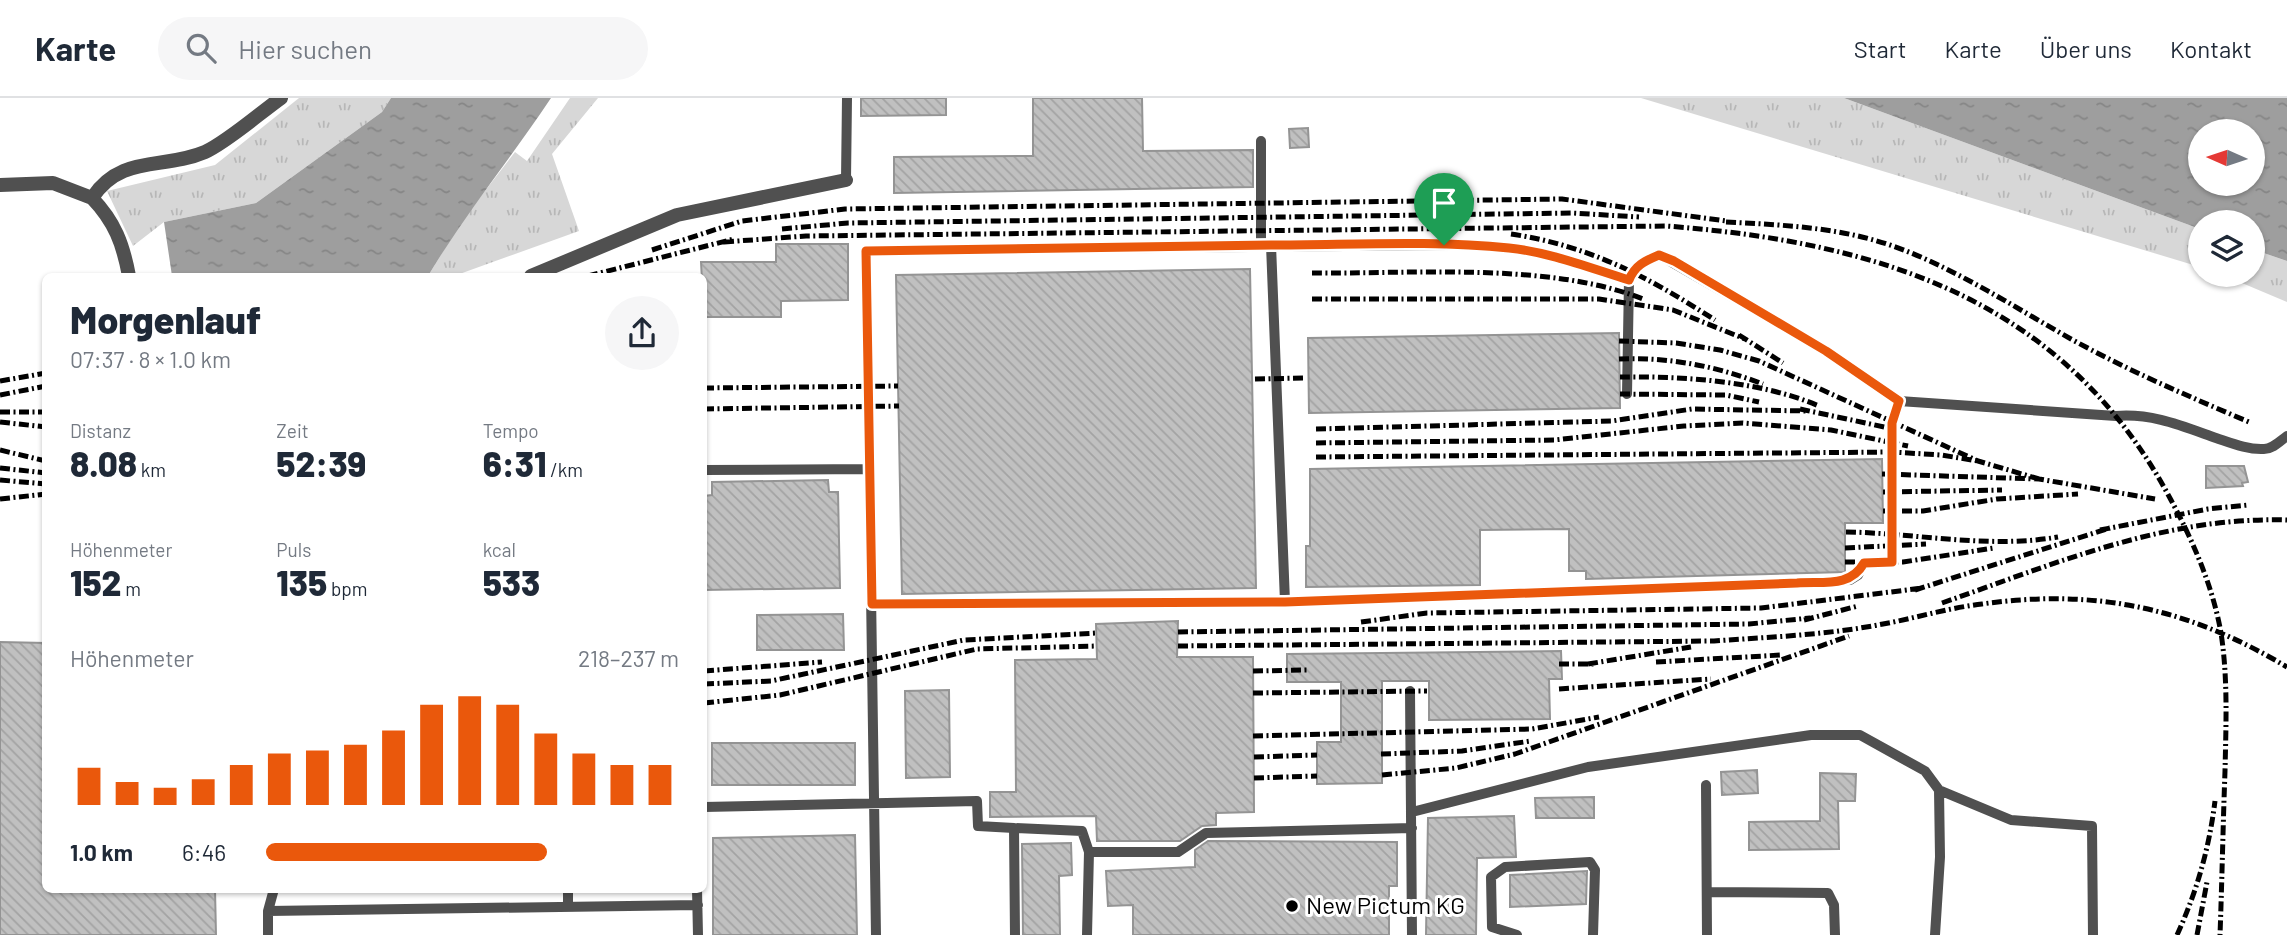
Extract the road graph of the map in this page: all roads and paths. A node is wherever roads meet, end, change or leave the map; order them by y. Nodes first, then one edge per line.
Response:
1 (281, 98) edge
2 (847, 98) edge
3 (1261, 141) dead end
4 (846, 180) joint
5 (0, 185) edge
6 (92, 198) junction
7 (1266, 245) junction
8 (128, 273) edge
9 (538, 273) edge
10 (1629, 280) junction
11 (1627, 394) dead end
12 (1899, 401) junction
13 (2287, 436) edge
14 (707, 470) edge
15 (870, 470) junction
16 (1285, 602) junction
17 (872, 604) junction
18 (1410, 691) dead end
19 (1706, 785) dead end
20 (1939, 790) junction
21 (874, 804) junction
22 (707, 807) edge
23 (1412, 812) junction
24 (1014, 828) junction
25 (1412, 828) junction
26 (1089, 852) junction
27 (1707, 892) junction
28 (273, 893) edge
29 (568, 893) edge
30 (697, 893) edge
31 (698, 905) junction
32 (569, 907) junction
33 (268, 911) junction
34 (268, 935) edge
35 (698, 935) edge
36 (876, 935) edge
37 (1015, 935) edge
38 (1087, 935) edge
39 (1412, 935) edge
40 (1517, 935) edge
41 (1593, 935) edge
42 (1707, 935) edge
43 (1835, 935) edge
44 (1935, 935) edge
45 (2093, 935) edge

1 - 6 street
2 - 4 lane
3 - 7 lane
4 - 9 street
5 - 6 street
6 - 8 street
7 - 10 lane
7 - 15 lane
7 - 16 lane
10 - 11 lane
10 - 12 lane
12 - 13 lane
12 - 16 lane
14 - 15 lane
15 - 17 lane
16 - 17 lane
17 - 21 lane
18 - 23 lane
19 - 27 lane
20 - 23 lane
20 - 44 lane
20 - 45 lane
21 - 22 lane
21 - 24 lane
21 - 36 lane
23 - 25 lane
24 - 26 lane
24 - 37 lane
25 - 26 lane
25 - 39 lane
26 - 38 lane
27 - 42 lane
27 - 43 lane
28 - 33 lane
29 - 32 lane
30 - 31 lane
31 - 32 lane
31 - 35 lane
32 - 33 lane
33 - 34 lane
40 - 41 lane

